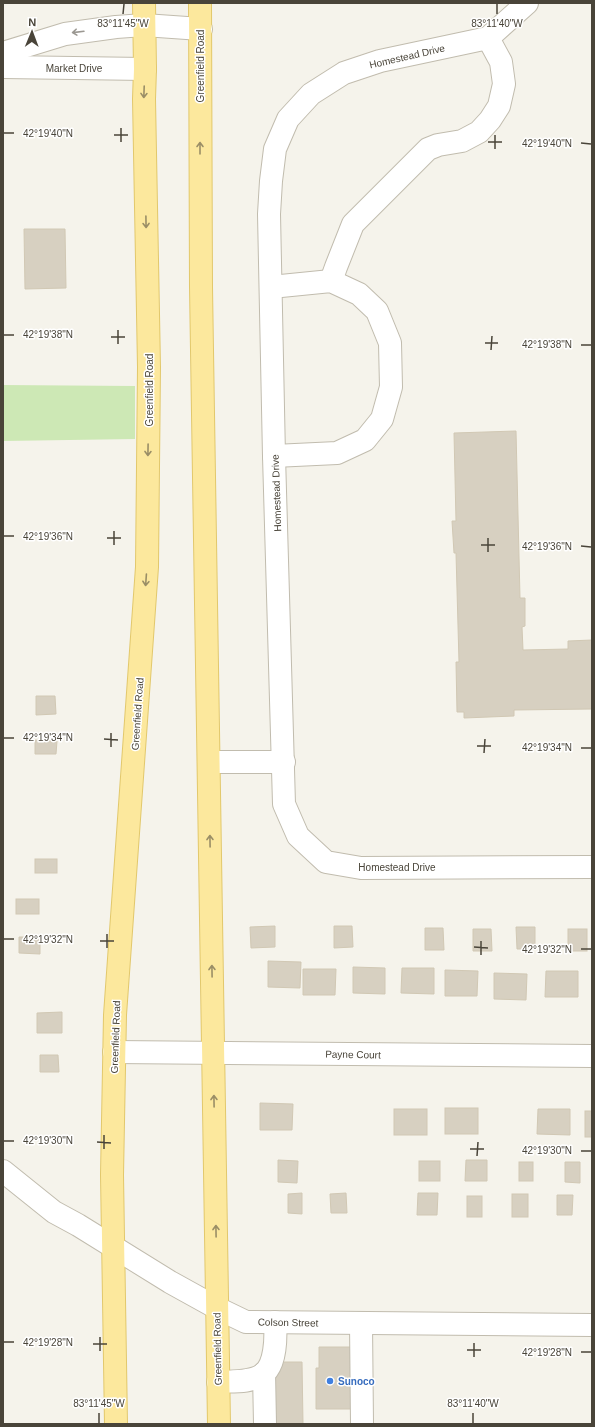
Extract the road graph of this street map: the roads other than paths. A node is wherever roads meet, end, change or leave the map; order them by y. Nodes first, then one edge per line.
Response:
1 (144, 3) edge
2 (200, 3) edge
3 (528, 3) edge
4 (144, 25) junction
5 (200, 29) junction
6 (488, 38) junction
7 (3, 53) edge
8 (3, 68) edge
9 (145, 69) junction
10 (332, 282) junction
11 (271, 287) junction
12 (274, 456) junction
13 (209, 762) junction
14 (284, 762) junction
15 (592, 867) edge
16 (114, 1052) junction
17 (214, 1053) junction
18 (592, 1056) edge
19 (3, 1171) edge
20 (113, 1246) junction
21 (217, 1308) junction
22 (275, 1322) junction
23 (362, 1323) junction
24 (592, 1325) edge
25 (264, 1373) junction
26 (218, 1382) junction
27 (116, 1424) edge
28 (219, 1424) edge
29 (265, 1424) edge
30 (362, 1424) edge

1 - 4 main road, Greenfield Road
2 - 5 main road, Greenfield Road
3 - 6 street, Homestead Drive
4 - 5 street
4 -> 7 street
4 - 9 main road, Greenfield Road
13 -> 5 main road, Greenfield Road
6 - 10 street
6 - 11 street, Homestead Drive
8 - 9 street, Market Drive
9 -> 16 main road, Greenfield Road
10 - 11 street
10 - 12 street
11 - 12 street, Homestead Drive
12 - 14 street, Homestead Drive
13 - 14 street
17 -> 13 main road, Greenfield Road
14 - 15 street, Homestead Drive
16 - 17 street, Payne Court
16 - 20 main road, Greenfield Road
17 - 18 street, Payne Court
21 -> 17 main road, Greenfield Road
19 - 20 street, Colson Street
20 - 21 street, Colson Street
20 - 27 main road, Greenfield Road
21 - 22 street, Colson Street
21 - 26 main road, Greenfield Road
22 - 23 street, Colson Street
22 - 25 street
23 - 24 street, Colson Street
23 - 30 street
25 - 26 street
25 - 29 street
26 - 28 main road, Greenfield Road

